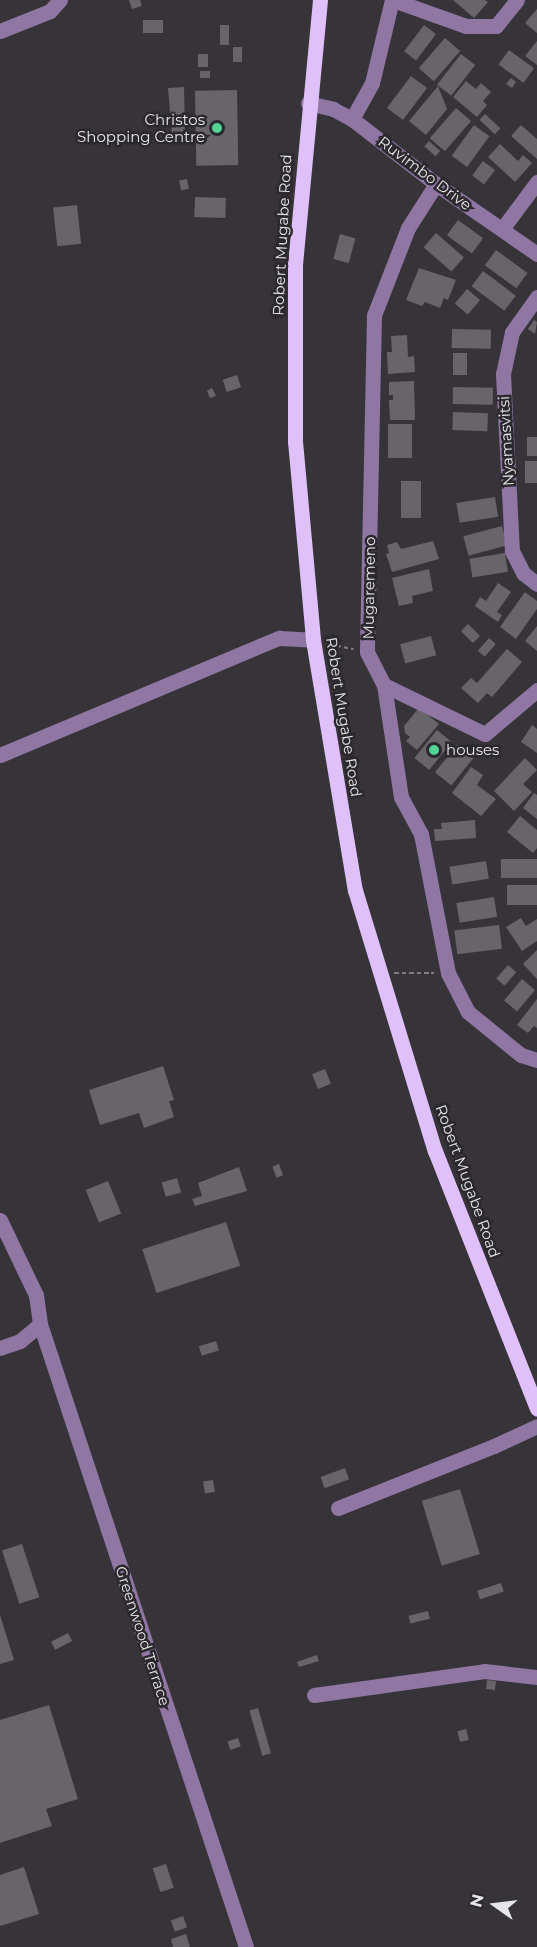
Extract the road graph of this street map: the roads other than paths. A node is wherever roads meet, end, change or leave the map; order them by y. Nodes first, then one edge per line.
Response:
1 (60, 0) edge
2 (320, 0) edge
3 (393, 0) edge
4 (517, 0) edge
5 (0, 31) edge
6 (308, 103) junction
7 (352, 119) junction
8 (537, 182) edge
9 (436, 184) junction
10 (501, 229) junction
11 (537, 254) edge
12 (537, 297) edge
13 (537, 584) edge
14 (313, 640) junction
15 (384, 685) junction
16 (537, 690) edge
17 (0, 754) edge
18 (537, 1060) edge
19 (0, 1220) edge
20 (40, 1324) junction
21 (0, 1348) edge
22 (537, 1408) edge
23 (537, 1426) edge
24 (338, 1508) dead end
25 (537, 1677) edge
26 (314, 1695) dead end
27 (246, 1947) edge

1 - 5 street
2 - 6 main road, Robert Mugabe Road
3 - 4 street
3 - 7 street
6 - 7 street, Ruvimbo Drive
6 - 14 main road, Robert Mugabe Road
7 - 9 street, Ruvimbo Drive
8 - 10 street
9 - 10 street, Ruvimbo Drive
9 - 15 street, Mugaremeno
10 - 11 street, Ruvimbo Drive
12 - 13 street, Nyamasvitsi
14 - 17 street
14 - 22 main road, Robert Mugabe Road
15 - 16 street
15 - 18 street, Mugaremeno
19 - 20 street, Greenwood Terrace
20 - 21 street
20 - 27 street, Greenwood Terrace
23 - 24 street
25 - 26 street

